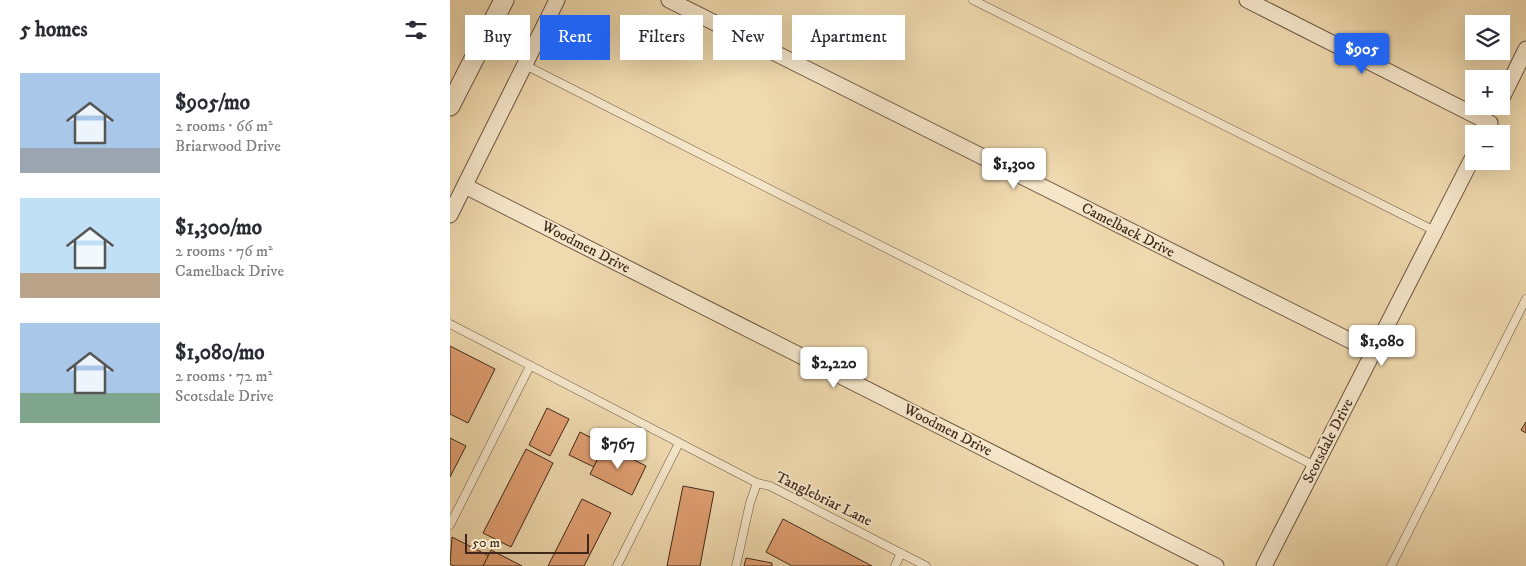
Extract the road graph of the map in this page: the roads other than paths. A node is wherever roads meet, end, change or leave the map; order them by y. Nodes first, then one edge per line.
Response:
1 (504, 0) edge
2 (557, 0) edge
3 (669, 0) edge
4 (973, 0) edge
5 (1247, 0) edge
6 (1526, 49) edge
7 (525, 65) junction
8 (1510, 82) edge
9 (450, 106) edge
10 (1481, 125) edge
11 (1466, 170) edge
12 (465, 186) junction
13 (450, 215) edge
14 (1435, 231) junction
15 (1526, 299) edge
16 (450, 324) edge
17 (1373, 352) junction
18 (530, 366) junction
19 (680, 443) junction
20 (1315, 466) junction
21 (757, 483) junction
22 (450, 525) edge
23 (901, 553) junction
24 (616, 566) edge
25 (736, 566) edge
26 (895, 566) edge
27 (926, 566) edge
28 (1216, 566) edge
29 (1264, 566) edge
30 (1391, 566) edge

1 - 9 street
2 - 7 street
3 - 17 street, Camelback Drive
4 - 14 lane
5 - 10 street
6 - 8 street
7 - 12 street
7 - 20 lane
11 - 14 street, Scotsdale Drive
12 - 13 street
12 - 28 street, Woodmen Drive
14 - 17 street, Scotsdale Drive
15 - 30 lane
16 - 18 lane
17 - 20 street, Scotsdale Drive
18 - 19 lane
18 - 22 lane
19 - 21 lane
19 - 24 lane
20 - 29 street, Scotsdale Drive
21 - 23 lane, Tanglebriar Lane
21 - 25 lane, Tanglebriar Lane
23 - 26 lane
23 - 27 lane, Tanglebriar Lane

